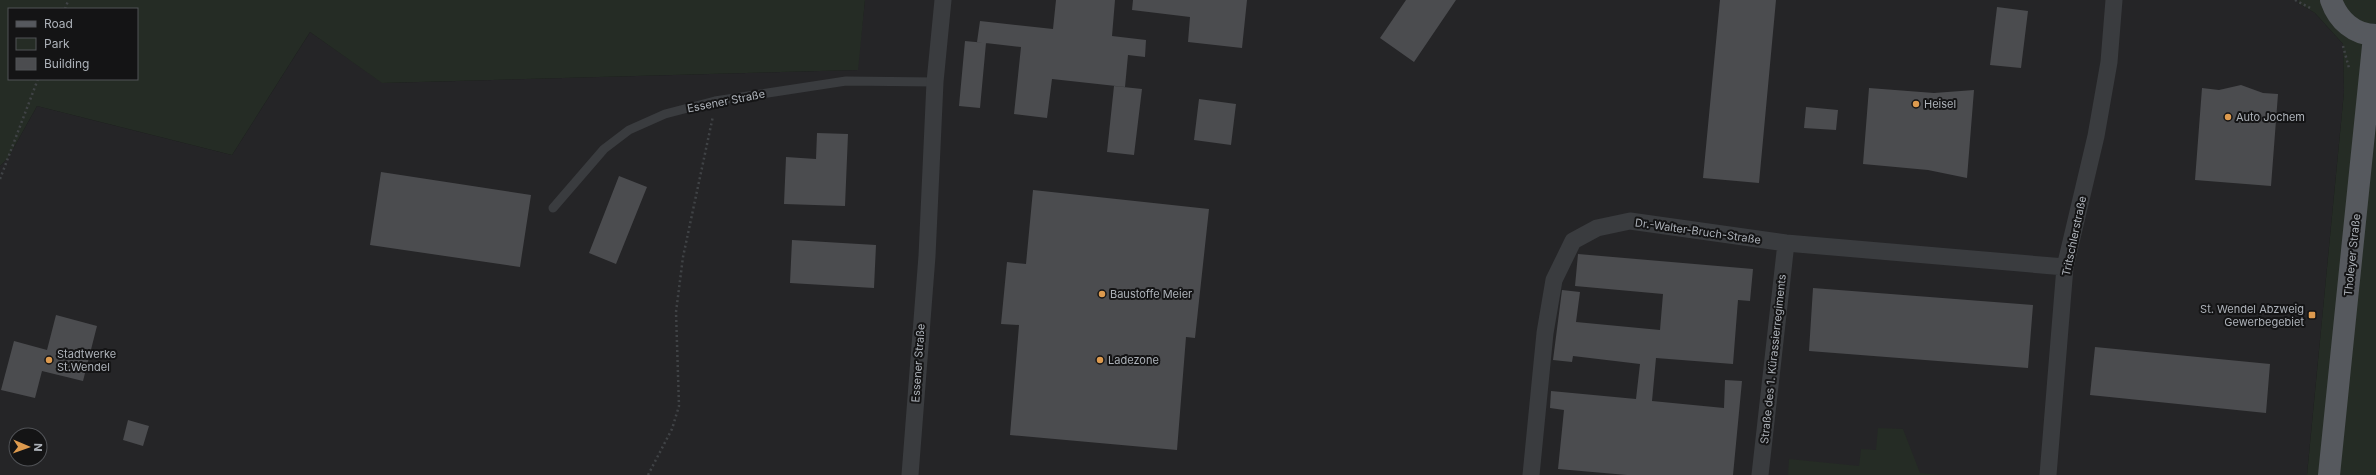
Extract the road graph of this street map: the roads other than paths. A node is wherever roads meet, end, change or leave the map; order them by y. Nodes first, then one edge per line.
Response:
1 (943, 0) edge
2 (2114, 0) edge
3 (2323, 5) edge
4 (2375, 35) edge
5 (935, 82) junction
6 (553, 208) dead end
7 (1786, 243) junction
8 (2066, 267) junction
9 (910, 475) edge
10 (1531, 475) edge
11 (1760, 475) edge
12 (2048, 475) edge
13 (2329, 475) edge

1 - 5 street, Essener Straße
2 - 8 street, Tritschlerstraße
3 - 4 main road
4 - 13 main road, Tholeyer Straße
5 - 6 lane, Essener Straße
5 - 9 street, Essener Straße
7 - 8 street, Dr.-Walter-Bruch-Straße
7 - 10 street, Dr.-Walter-Bruch-Straße
7 - 11 street, Straße des 1. Kürassierregiments
8 - 12 street, Tritschlerstraße

